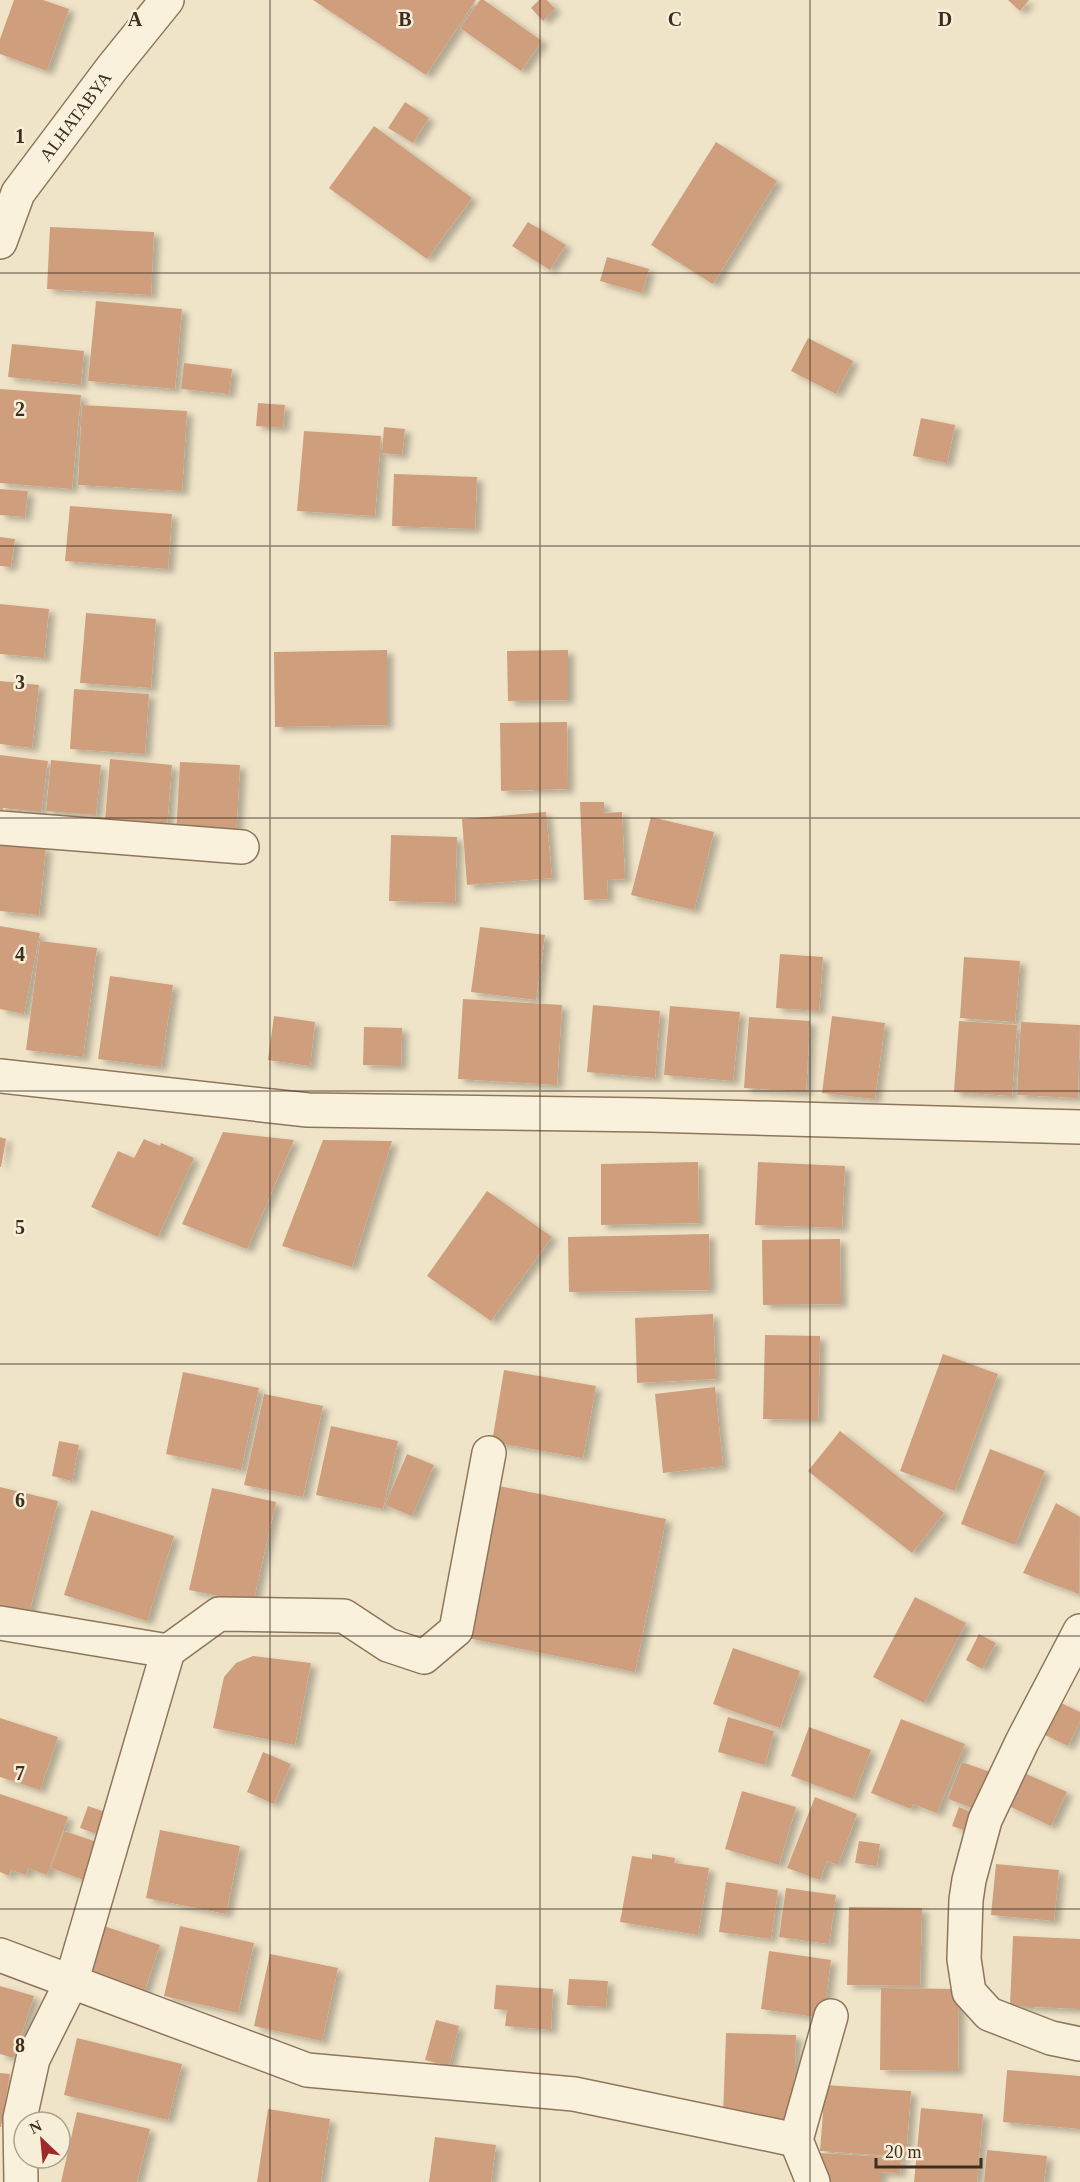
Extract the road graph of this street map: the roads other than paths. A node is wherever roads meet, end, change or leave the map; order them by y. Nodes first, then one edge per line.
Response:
1 (167, 0) edge
2 (0, 242) edge
3 (0, 828) edge
4 (242, 847) dead end
5 (0, 1076) edge
6 (1080, 1127) edge
7 (489, 1453) dead end
8 (0, 1623) edge
9 (1080, 1631) edge
10 (168, 1651) junction
11 (0, 1955) edge
12 (71, 1983) junction
13 (831, 2016) dead end
14 (1080, 2044) edge
15 (796, 2140) junction
16 (21, 2182) edge
17 (813, 2182) edge

1 - 2 street, ALHATABYA
3 - 4 street
5 - 6 street
7 - 10 street
8 - 10 street
9 - 14 street
10 - 12 street
11 - 12 street
12 - 15 street
12 - 16 street
13 - 15 street
15 - 17 street

